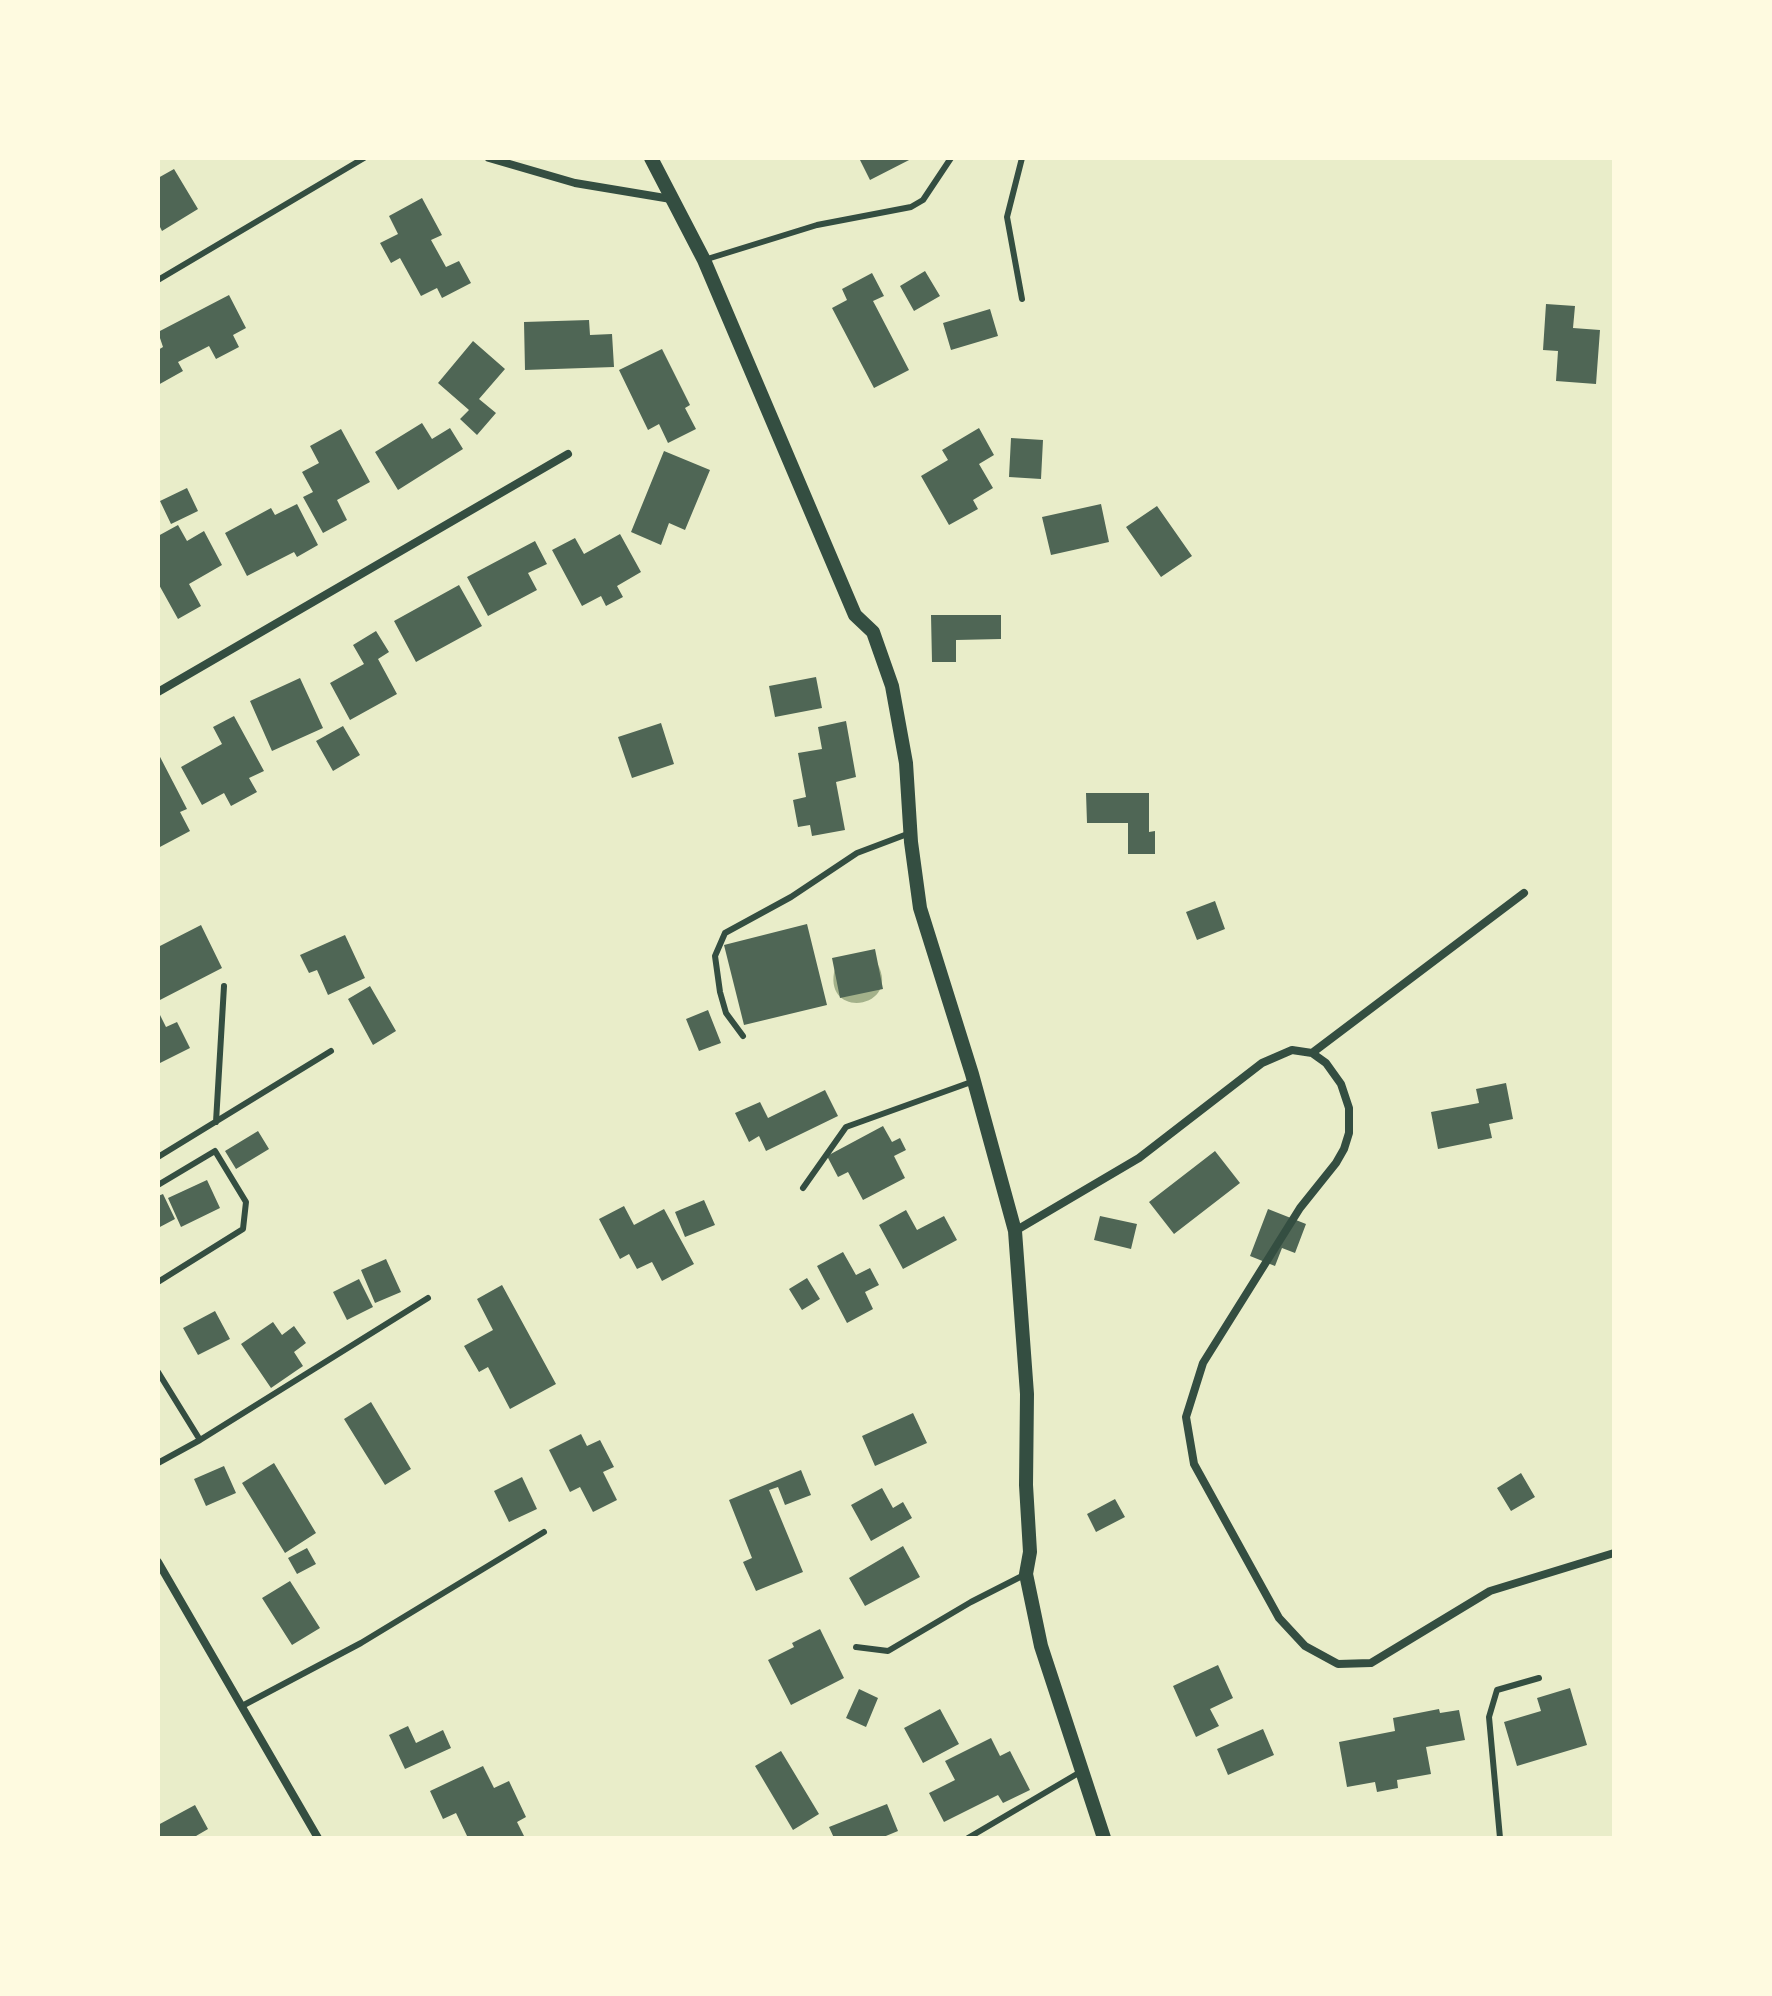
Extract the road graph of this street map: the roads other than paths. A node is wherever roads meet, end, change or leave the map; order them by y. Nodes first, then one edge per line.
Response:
1 (364, 158) edge
2 (489, 158) edge
3 (651, 158) edge
4 (951, 158) edge
5 (1022, 158) edge
6 (674, 199) junction
7 (704, 260) junction
8 (158, 280) edge
9 (1022, 299) dead end
10 (568, 454) dead end
11 (158, 692) edge
12 (910, 833) junction
13 (1524, 893) dead end
14 (224, 986) dead end
15 (743, 1036) dead end
16 (331, 1051) dead end
17 (1312, 1053) junction
18 (974, 1081) junction
19 (216, 1122) junction
20 (158, 1157) edge
21 (158, 1185) edge
22 (803, 1188) dead end
23 (1015, 1231) junction
24 (158, 1282) edge
25 (428, 1298) dead end
26 (158, 1372) edge
27 (200, 1440) junction
28 (158, 1463) edge
29 (544, 1532) dead end
30 (1614, 1553) edge
31 (158, 1562) edge
32 (1026, 1574) junction
33 (856, 1647) dead end
34 (1539, 1678) dead end
35 (242, 1706) junction
36 (1082, 1771) junction
37 (318, 1838) edge
38 (968, 1838) edge
39 (1104, 1838) edge
40 (1500, 1838) edge

1 - 8 lane
2 - 6 street
3 - 6 street
4 - 7 lane
5 - 9 lane
6 - 7 street
7 - 12 street
10 - 11 street
12 - 15 lane
12 - 18 street
13 - 17 street
14 - 19 lane
16 - 19 lane
17 - 23 street
17 - 30 street
18 - 22 lane
18 - 23 street
19 - 20 lane
21 - 24 lane
23 - 32 street
25 - 27 lane
26 - 27 lane
27 - 28 lane
29 - 35 lane
31 - 35 street
32 - 33 lane
32 - 36 street
34 - 40 lane
35 - 37 street
36 - 38 lane
36 - 39 street

